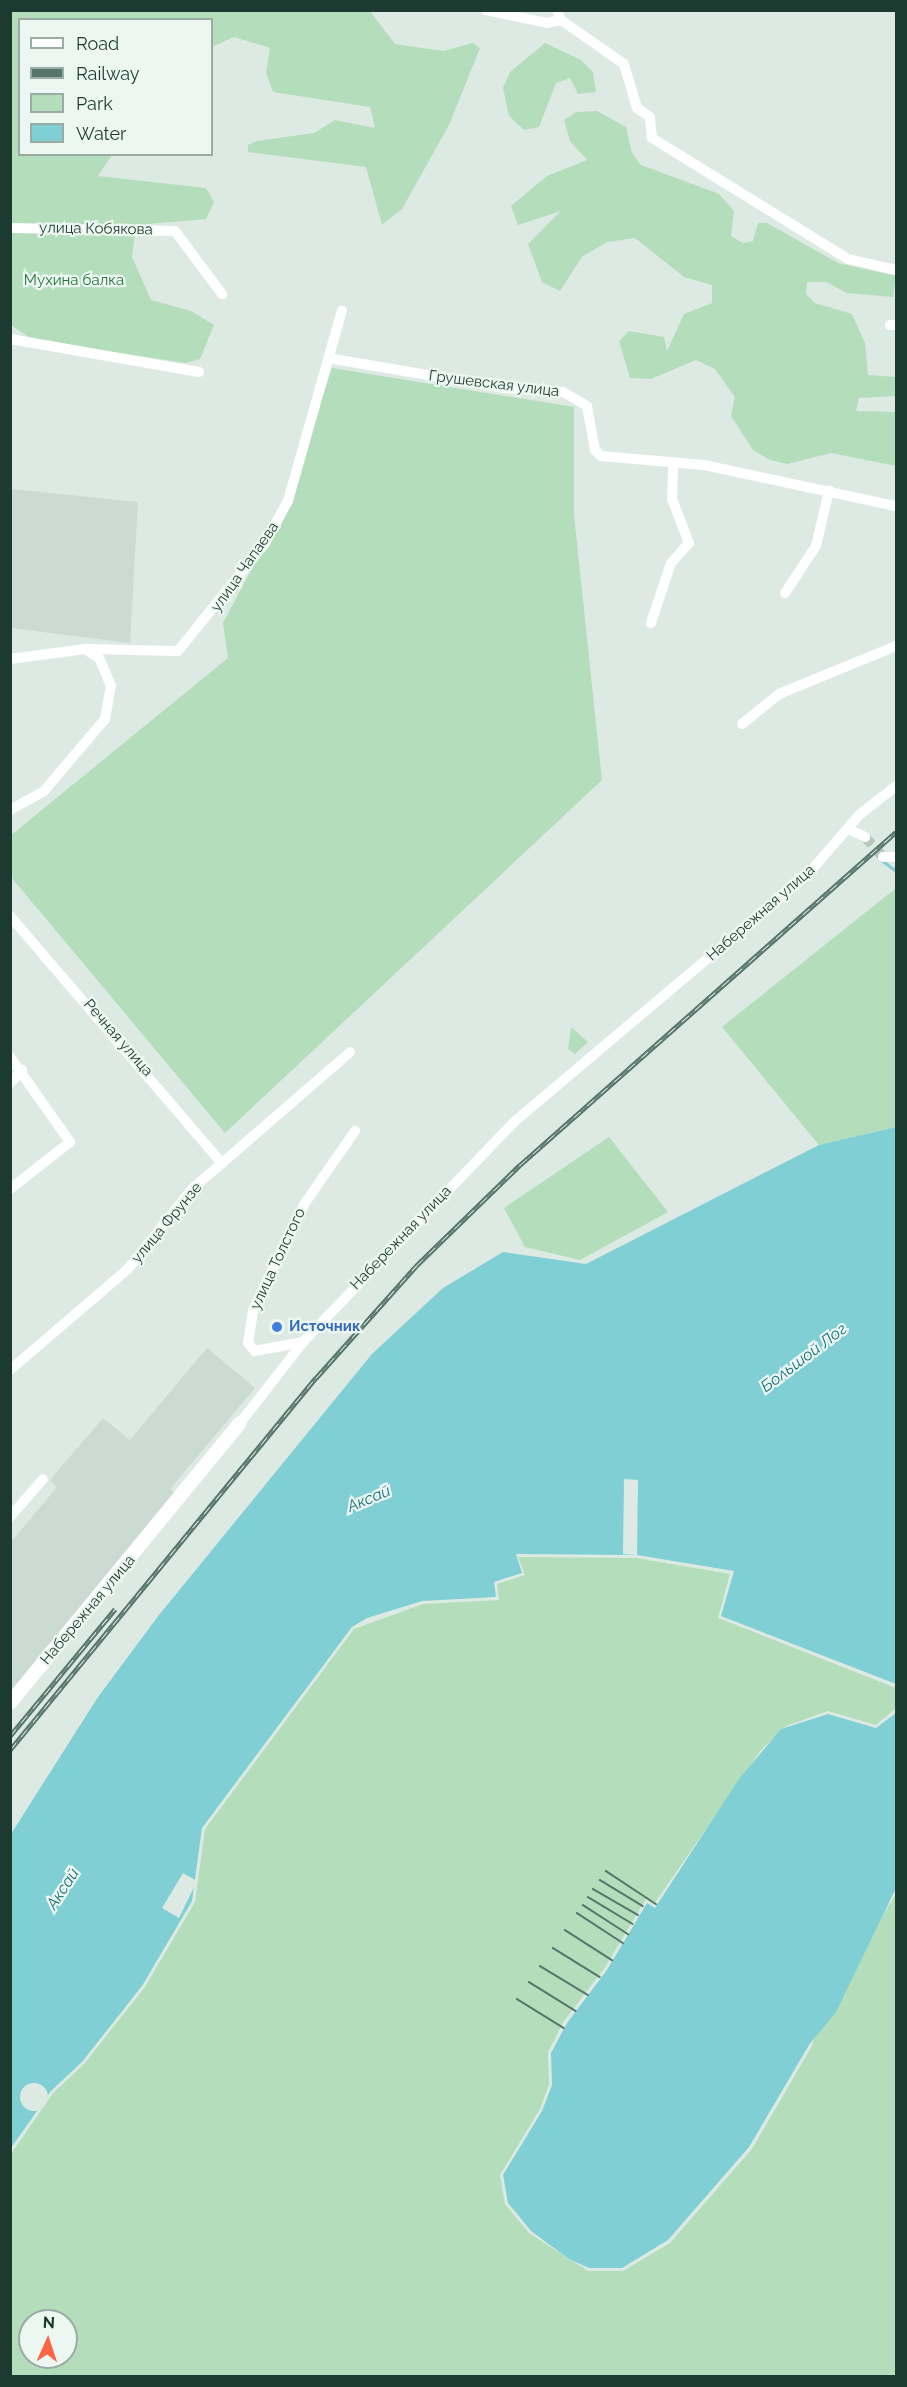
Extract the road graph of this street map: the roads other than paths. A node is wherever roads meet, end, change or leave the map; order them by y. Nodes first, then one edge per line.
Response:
1 (486, 10) edge
2 (559, 15) edge
3 (10, 228) edge
4 (897, 270) edge
5 (222, 294) dead end
6 (342, 310) dead end
7 (10, 339) edge
8 (328, 358) junction
9 (199, 372) dead end
10 (673, 462) junction
11 (829, 490) junction
12 (897, 506) edge
13 (785, 593) dead end
14 (651, 623) dead end
15 (897, 646) edge
16 (85, 649) junction
17 (10, 659) edge
18 (742, 724) dead end
19 (897, 786) edge
20 (10, 810) edge
21 (848, 829) junction
22 (865, 837) tunnel mouth
23 (883, 857) dead end
24 (897, 857) edge
25 (12, 920) edge
26 (350, 1052) dead end
27 (10, 1057) edge
28 (22, 1070) junction
29 (10, 1083) edge
30 (355, 1131) dead end
31 (222, 1163) junction
32 (10, 1188) edge
33 (303, 1341) junction
34 (10, 1370) edge
35 (240, 1424) joint
36 (43, 1479) dead end
37 (10, 1517) edge
38 (10, 1703) edge

1 - 2 street
2 - 4 street
3 - 5 street, улица Кобякова
6 - 8 street, улица Чапаева
7 - 9 street
8 - 10 street, Грушевская улица
8 - 16 street, улица Чапаева
10 - 11 street, Грушевская улица
10 - 14 street
11 - 12 street, Грушевская улица
11 - 13 street
15 - 18 street
16 - 17 street, улица Чапаева
16 - 20 street
19 - 21 street, Набережная улица
21 - 22 street
21 - 33 street, Набережная улица
23 - 24 street
25 - 31 street, Речная улица
26 - 31 street, улица Фрунзе
27 - 28 street
28 - 29 street
28 - 32 street
30 - 33 street, улица Толстого
31 - 34 street, улица Фрунзе
33 - 35 street, Набережная улица
35 - 38 street, Набережная улица
36 - 37 street

